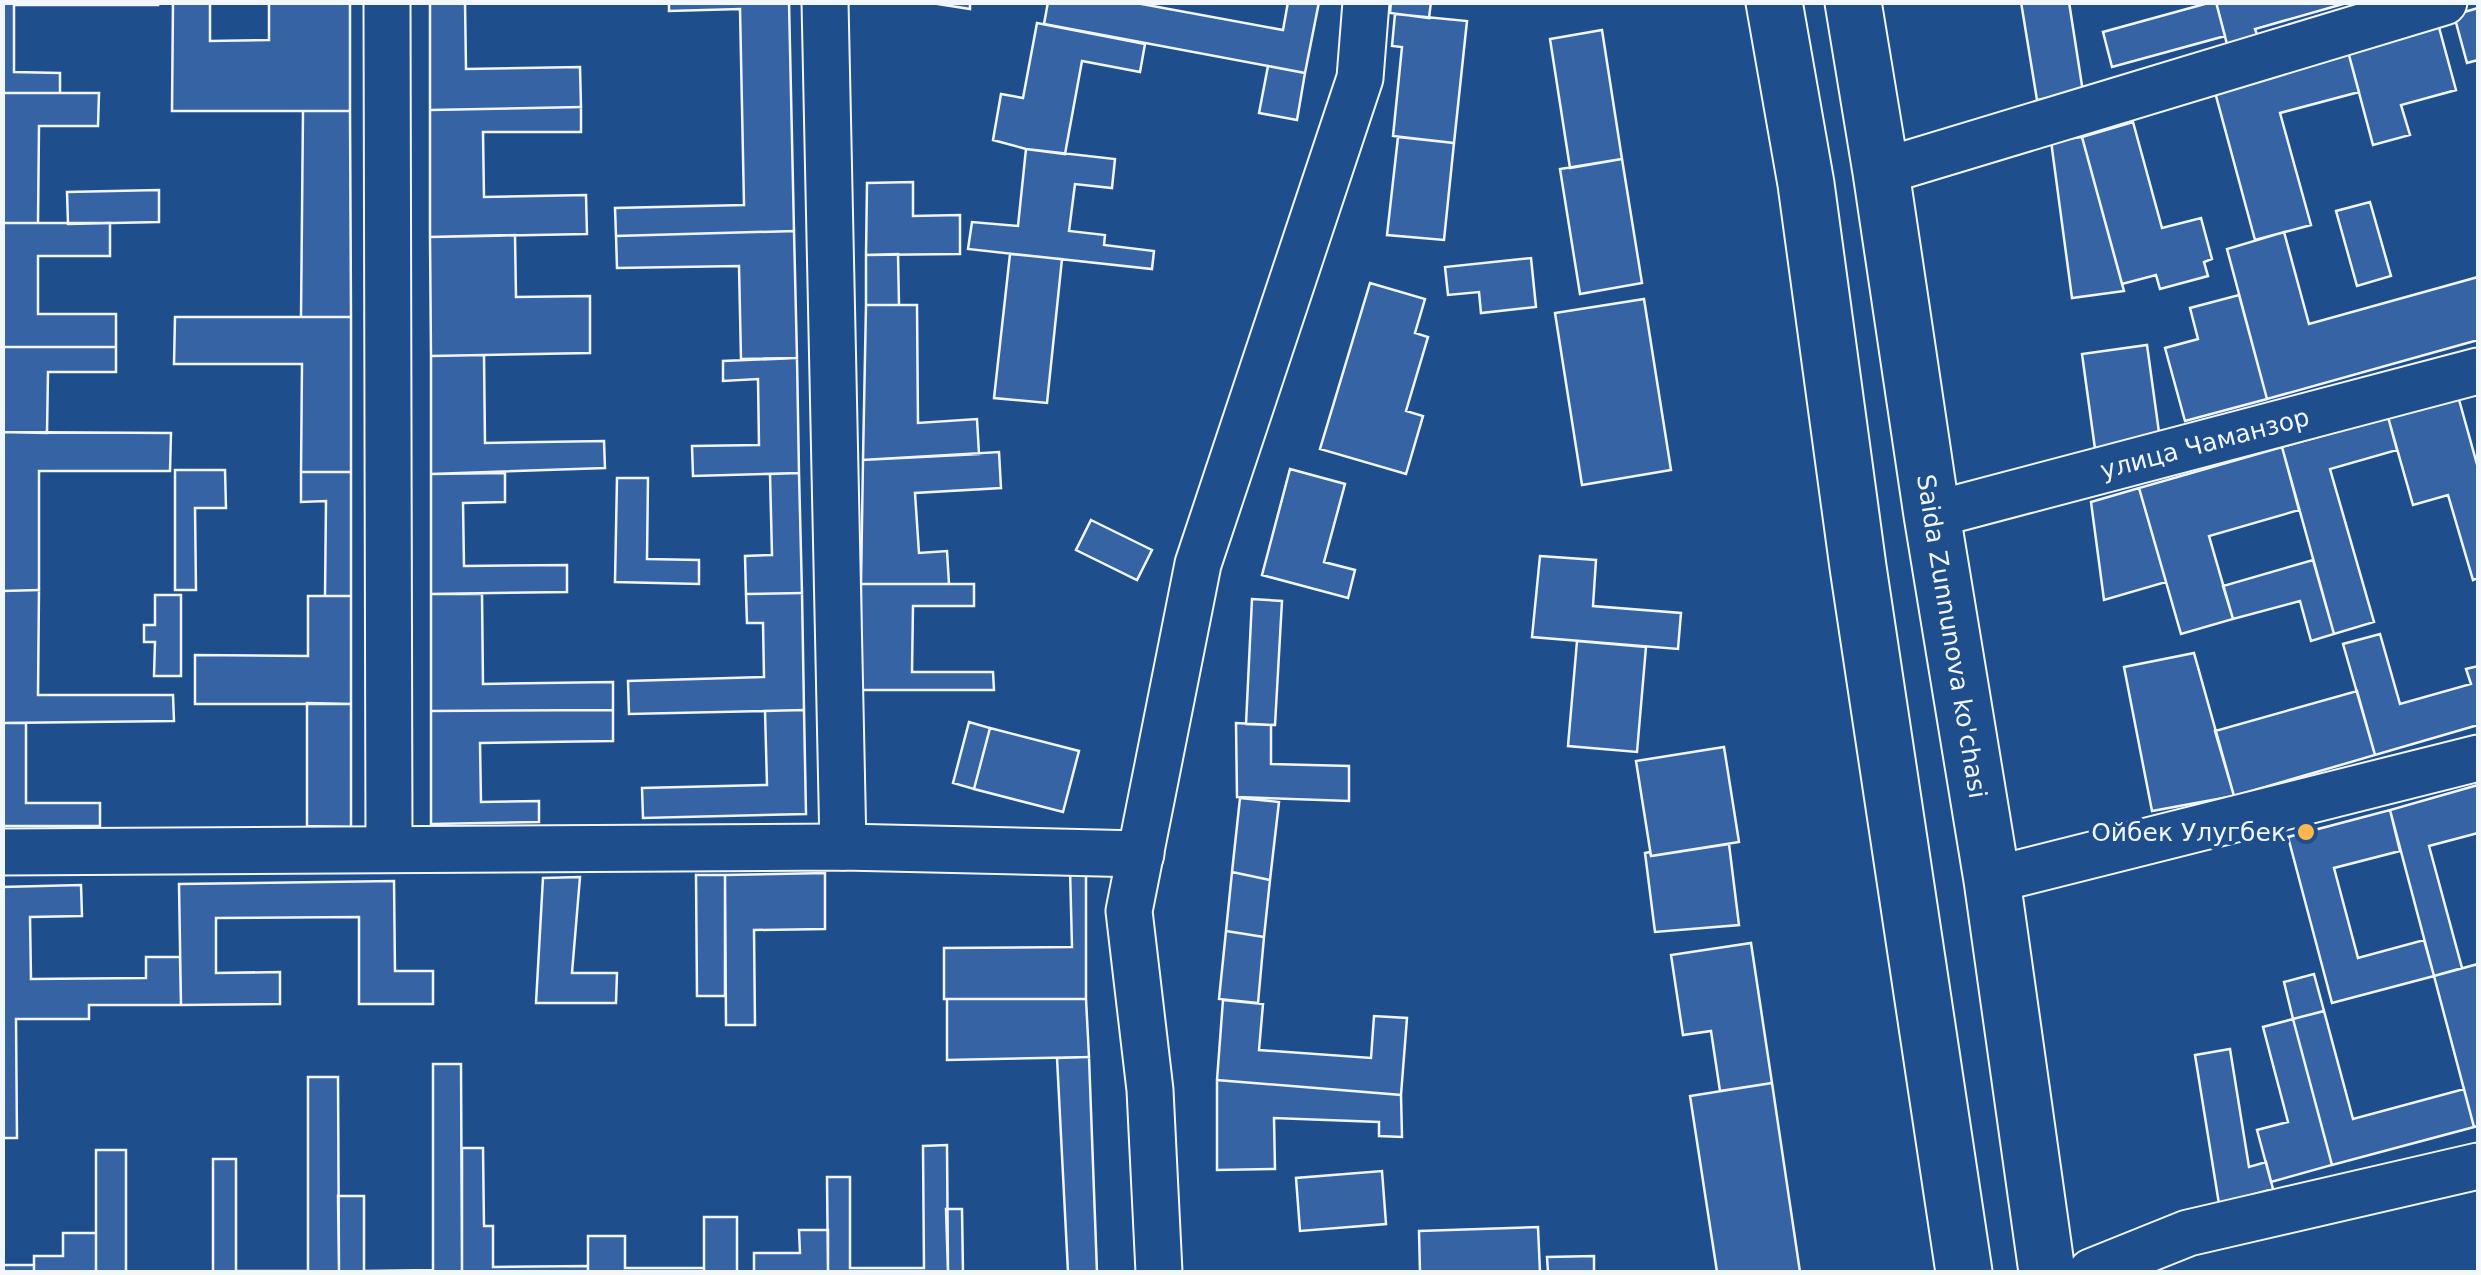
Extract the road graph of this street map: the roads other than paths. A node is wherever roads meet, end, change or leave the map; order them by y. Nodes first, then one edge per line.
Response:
1 (388, 2) edge
2 (825, 2) edge
3 (1366, 2) edge
4 (1774, 2) edge
5 (1853, 2) edge
6 (2444, 2) edge
7 (1881, 172) junction
8 (2478, 371) edge
9 (1932, 515) junction
10 (2478, 758) edge
11 (843, 847) junction
12 (389, 849) junction
13 (2, 852) edge
14 (1141, 854) junction
15 (1992, 880) junction
16 (2478, 1166) edge
17 (1159, 1272) edge
18 (1964, 1272) edge
19 (2047, 1272) edge
20 (2091, 1272) edge

1 - 12 street
2 - 11 street
3 - 14 street
4 - 18 main road
5 - 7 main road, Saida Zunnunova ko'chasi
6 - 7 street
7 - 9 main road, Saida Zunnunova ko'chasi
8 - 9 street, улица Чаманзор
9 - 15 main road, Saida Zunnunova ko'chasi
10 - 15 street
11 - 12 street
11 - 14 street
12 - 13 street
14 - 17 street
15 - 19 main road, Saida Zunnunova ko'chasi
16 - 20 street

